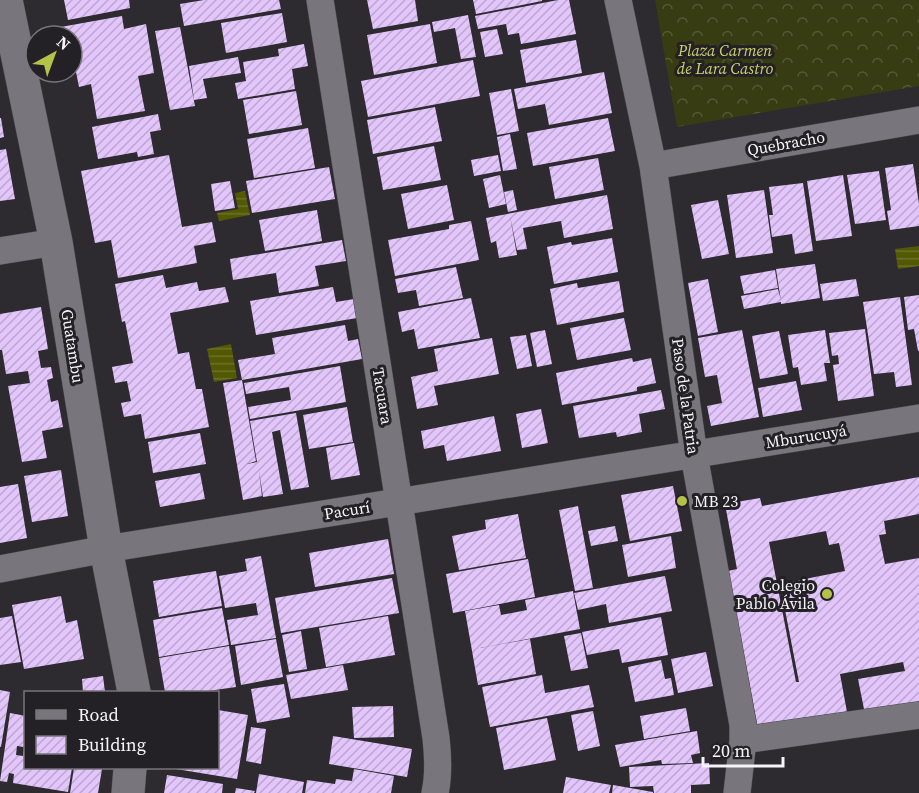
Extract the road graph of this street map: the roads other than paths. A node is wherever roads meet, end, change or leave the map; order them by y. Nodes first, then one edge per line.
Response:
1 (6, 0) edge
2 (320, 0) edge
3 (618, 0) edge
4 (919, 120) edge
5 (652, 166) junction
6 (56, 242) junction
7 (0, 250) edge
8 (919, 418) edge
9 (694, 455) junction
10 (400, 502) junction
11 (106, 549) junction
12 (0, 569) edge
13 (134, 691) edge
14 (919, 715) edge
15 (743, 740) junction
16 (130, 769) edge
17 (128, 793) edge
18 (435, 793) edge
19 (737, 793) edge

1 - 6 street, Guatambu
2 - 10 street, Tacuara
3 - 5 street, Paso de la Patria
4 - 5 street, Quebracho
5 - 9 street, Paso de la Patria
6 - 7 street
6 - 11 street, Guatambu
8 - 9 street, Mburucuyá
9 - 10 street, Pacurí
9 - 15 street, Paso de la Patria
10 - 11 street, Pacurí
10 - 18 street, Tacuara
11 - 12 street, Pacurí
11 - 13 street, Guatambu
14 - 15 street
15 - 19 street, Paso de la Patria
16 - 17 street

